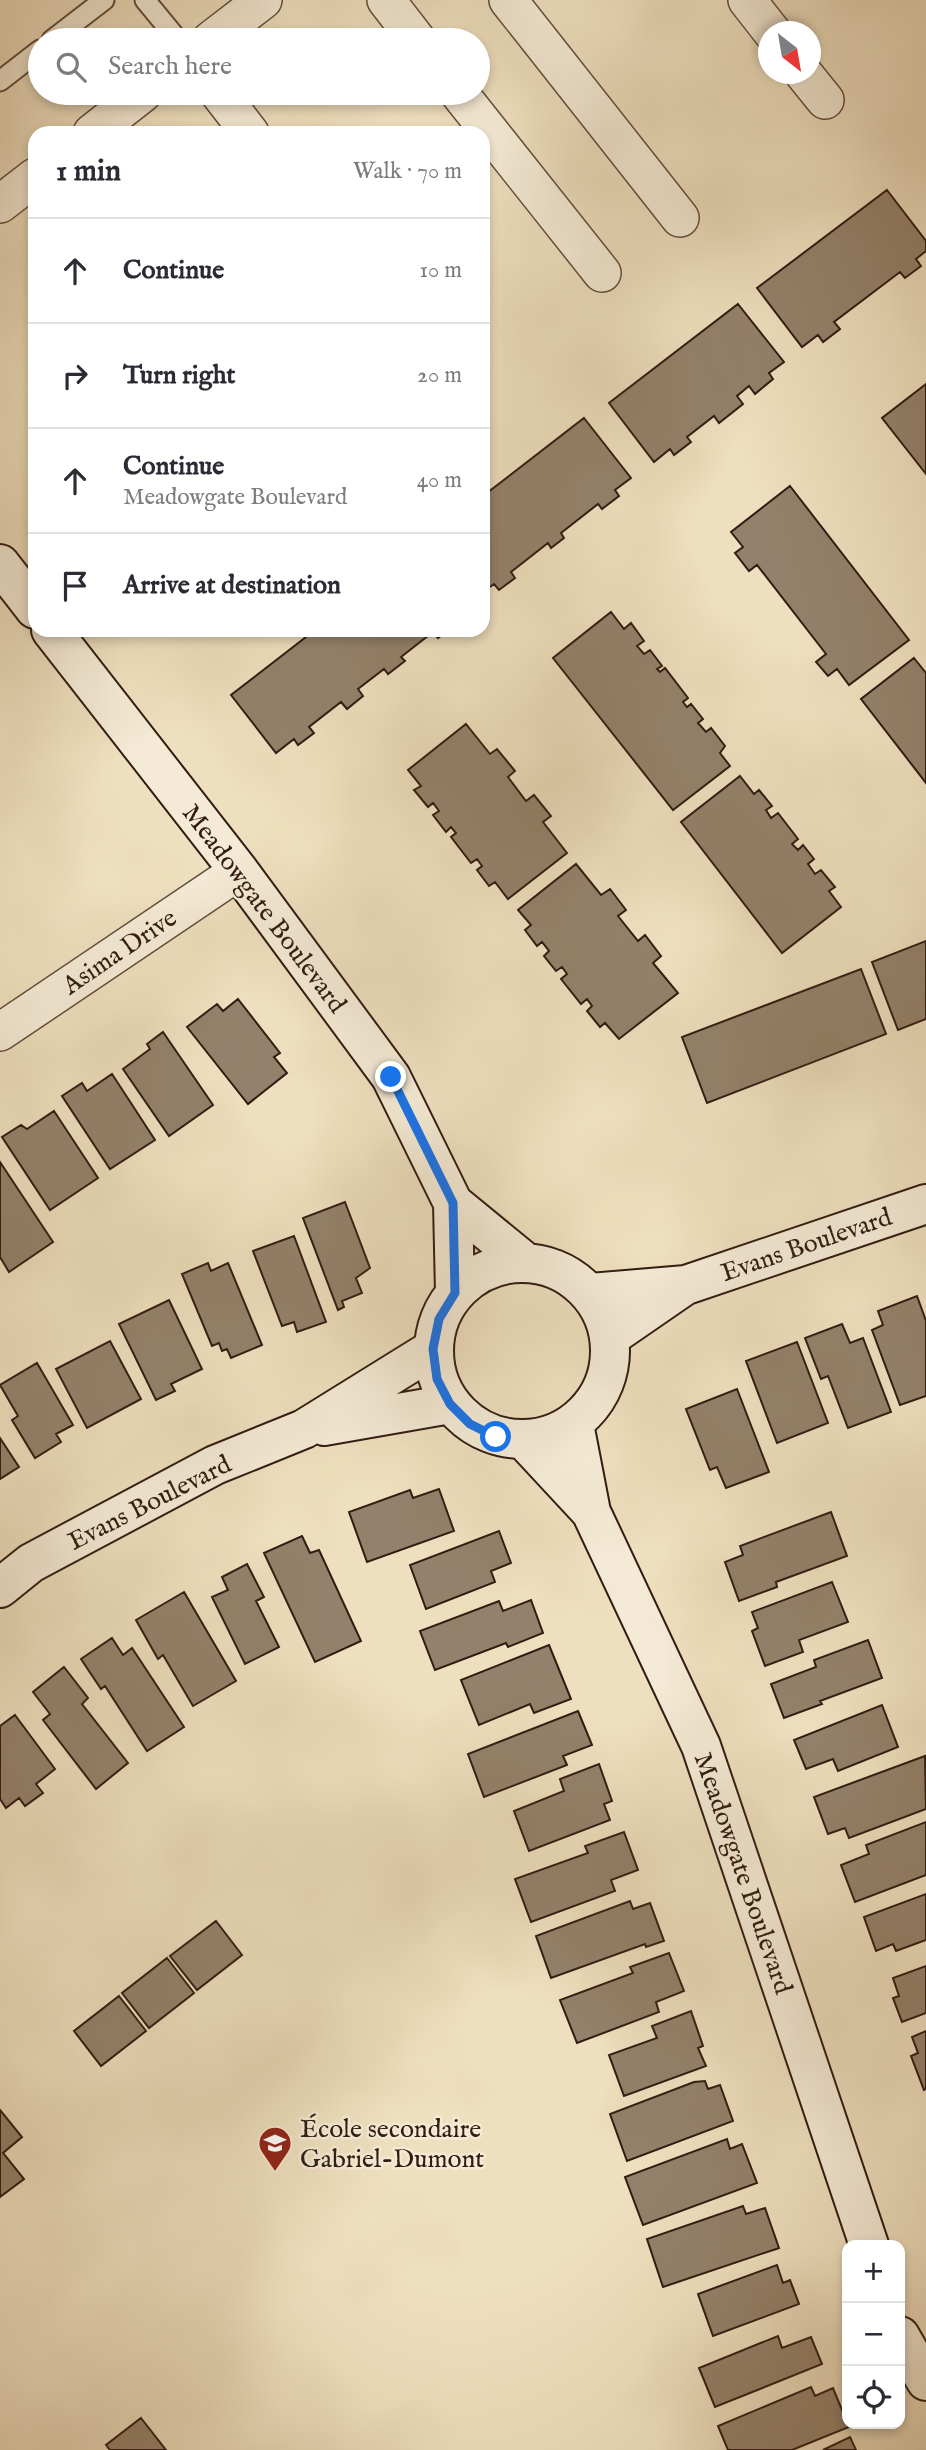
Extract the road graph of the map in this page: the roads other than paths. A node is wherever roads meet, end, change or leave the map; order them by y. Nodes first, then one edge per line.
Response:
1 (104, 0) edge
2 (145, 0) edge
3 (264, 0) edge
4 (386, 0) edge
5 (508, 0) edge
6 (747, 0) edge
7 (763, 21) edge
8 (68, 28) edge
9 (168, 28) edge
10 (227, 28) edge
11 (408, 28) edge
12 (28, 59) edge
13 (0, 81) edge
14 (128, 105) edge
15 (228, 105) edge
16 (469, 105) edge
17 (101, 126) edge
18 (245, 126) edge
19 (485, 126) edge
20 (490, 132) edge
21 (28, 182) edge
22 (0, 204) edge
23 (680, 218) dead end
24 (602, 273) dead end
25 (0, 565) edge
26 (28, 600) edge
27 (56, 637) edge
28 (239, 871) junction
29 (0, 1032) edge
30 (453, 1203) junction
31 (926, 1204) edge
32 (526, 1262) junction
33 (686, 1285) junction
34 (455, 1293) junction
35 (590, 1293) junction
36 (610, 1337) junction
37 (433, 1349) junction
38 (450, 1404) junction
39 (575, 1423) junction
40 (304, 1429) junction
41 (525, 1441) junction
42 (591, 1513) junction
43 (0, 1588) edge
44 (867, 2240) edge
45 (905, 2345) edge
46 (926, 2381) edge

1 - 8 lane
2 - 9 lane
3 - 10 street
4 - 11 street
5 - 23 street
6 - 7 street
12 - 13 lane
14 - 17 street
15 - 18 street
16 - 19 street
20 - 24 street
21 - 22 street
25 - 26 street
27 - 28 street, Meadowgate Boulevard
28 - 29 street, Asima Drive
28 - 30 street, Meadowgate Boulevard
30 - 32 street, Meadowgate Boulevard
30 - 34 street, Meadowgate Boulevard
31 - 33 street, Evans Boulevard
32 - 34 street
32 - 35 street
33 - 35 street, Evans Boulevard
33 - 36 street, Evans Boulevard
34 - 37 street
35 - 36 street
36 - 39 street
37 - 38 street
37 - 40 street, Evans Boulevard
38 - 40 street, Evans Boulevard
38 - 41 street
39 - 41 street
39 - 42 street, Meadowgate Boulevard
40 - 43 street, Evans Boulevard
41 - 42 street, Meadowgate Boulevard
42 - 44 street, Meadowgate Boulevard
45 - 46 street

